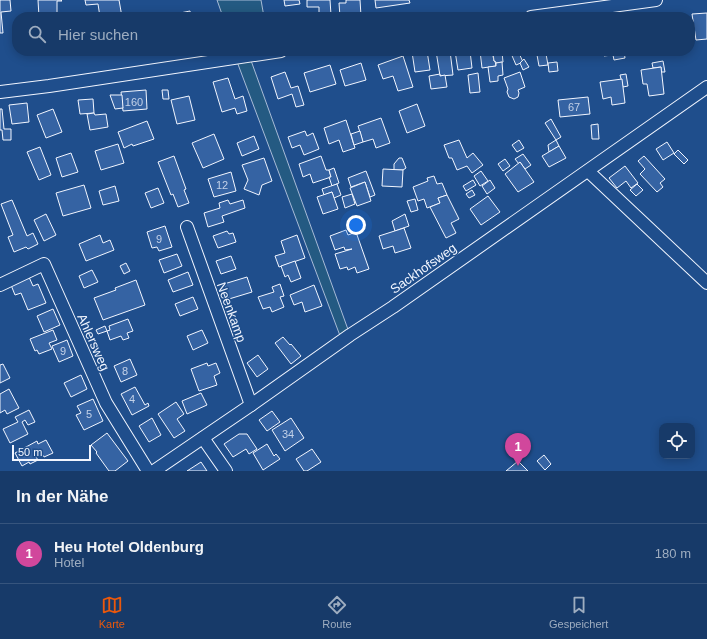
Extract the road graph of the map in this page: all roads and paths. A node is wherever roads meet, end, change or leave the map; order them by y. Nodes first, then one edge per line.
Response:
1 (656, 0) edge
2 (568, 12) edge
3 (249, 56) edge
4 (707, 87) edge
5 (0, 92) edge
6 (588, 171) junction
7 (187, 227) dead end
8 (707, 283) edge
9 (0, 285) edge
10 (250, 405) junction
11 (203, 438) junction
12 (148, 471) edge
13 (154, 471) edge
14 (226, 471) edge

1 - 2 street
3 - 5 street
4 - 6 street, Sackhofsweg
6 - 8 street
6 - 10 street, Sackhofsweg
7 - 10 street, Neenkamp
9 - 12 street, Ahlersweg
10 - 11 street, Sackhofsweg
11 - 13 street, Sackhofsweg
11 - 14 street

